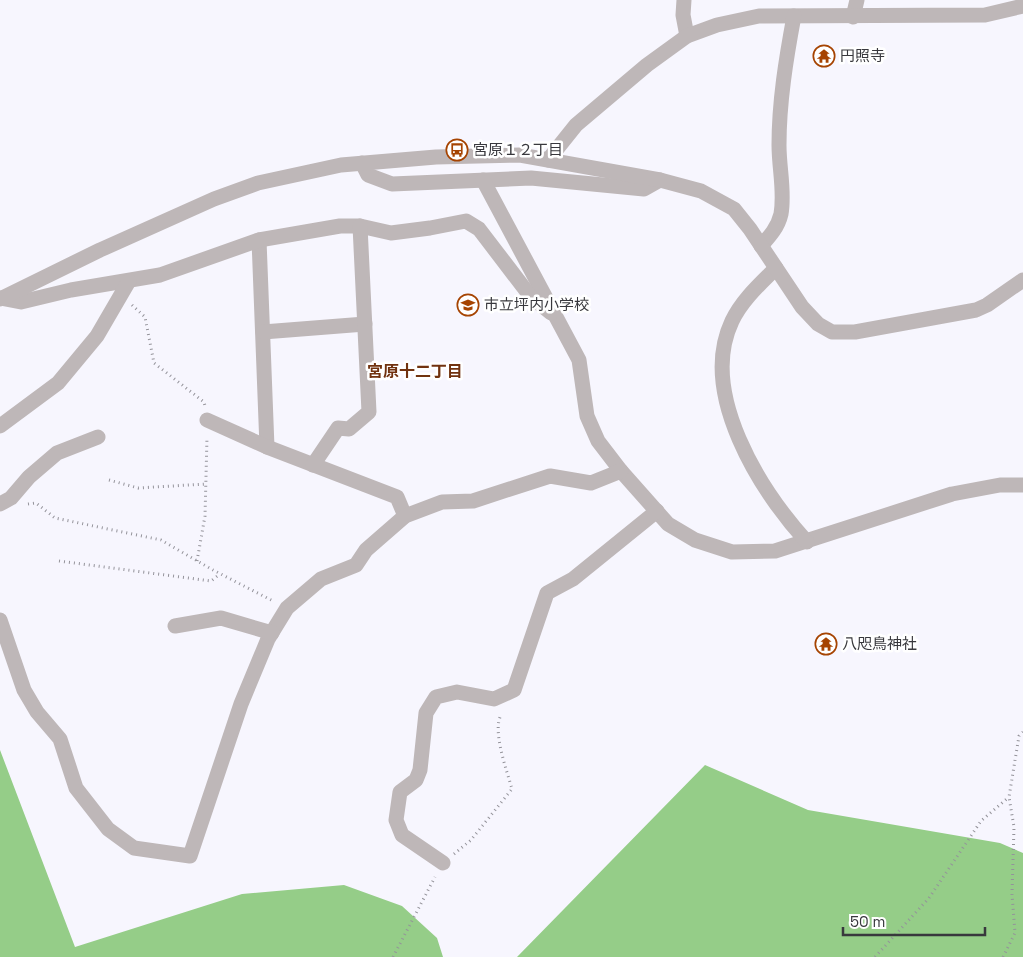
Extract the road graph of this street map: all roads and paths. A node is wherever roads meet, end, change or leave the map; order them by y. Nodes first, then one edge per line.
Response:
1 (684, 0) edge
2 (857, 0) edge
3 (1023, 6) edge
4 (794, 16) junction
5 (853, 17) junction
6 (687, 36) junction
7 (548, 160) junction
8 (362, 163) junction
9 (483, 180) junction
10 (660, 180) junction
11 (360, 226) junction
12 (259, 240) junction
13 (761, 246) junction
14 (776, 268) junction
15 (129, 280) junction
16 (1023, 280) edge
17 (120, 295) junction
18 (1, 299) edge
19 (558, 319) junction
20 (365, 324) junction
21 (263, 332) junction
22 (207, 420) junction
23 (0, 426) edge
24 (98, 437) dead end
25 (267, 447) junction
26 (313, 465) junction
27 (620, 471) junction
28 (109, 480) dead end
29 (206, 484) junction
30 (1023, 485) edge
31 (2, 503) edge
32 (657, 511) junction
33 (405, 516) junction
34 (807, 542) junction
35 (58, 561) dead end
36 (197, 561) junction
37 (220, 574) junction
38 (287, 608) junction
39 (0, 620) edge
40 (175, 626) dead end
41 (272, 633) junction
42 (514, 690) junction
43 (1023, 732) edge
44 (1009, 797) junction
45 (443, 863) junction
46 (393, 957) edge
47 (875, 957) edge
48 (1004, 957) edge

1 - 6 street
2 - 5 street
3 - 5 street
4 - 5 street
4 - 6 street
4 - 13 street
6 - 7 street
7 - 8 street
7 - 10 street
8 - 9 street
8 - 18 street
9 - 10 street
9 - 19 street
10 - 13 street
11 - 12 street
11 - 19 street
11 - 20 street
12 - 15 street
12 - 21 street
13 - 14 street
14 - 16 street
14 - 34 street
15 - 17 street
15 - 18 street
17 - 22 path
17 - 23 street
19 - 27 street
20 - 21 street
20 - 26 street
21 - 25 street
22 - 25 street
22 - 29 path
24 - 31 street
25 - 26 street
26 - 33 street
27 - 32 street
27 - 33 street
28 - 29 path
29 - 36 path
30 - 34 street
31 - 36 path
32 - 34 street
32 - 42 street
33 - 38 street
35 - 37 path
36 - 37 path
37 - 38 path
38 - 41 street
39 - 41 street
40 - 41 street
42 - 45 path
42 - 45 street
43 - 44 path
44 - 47 path
44 - 48 path
45 - 46 path

